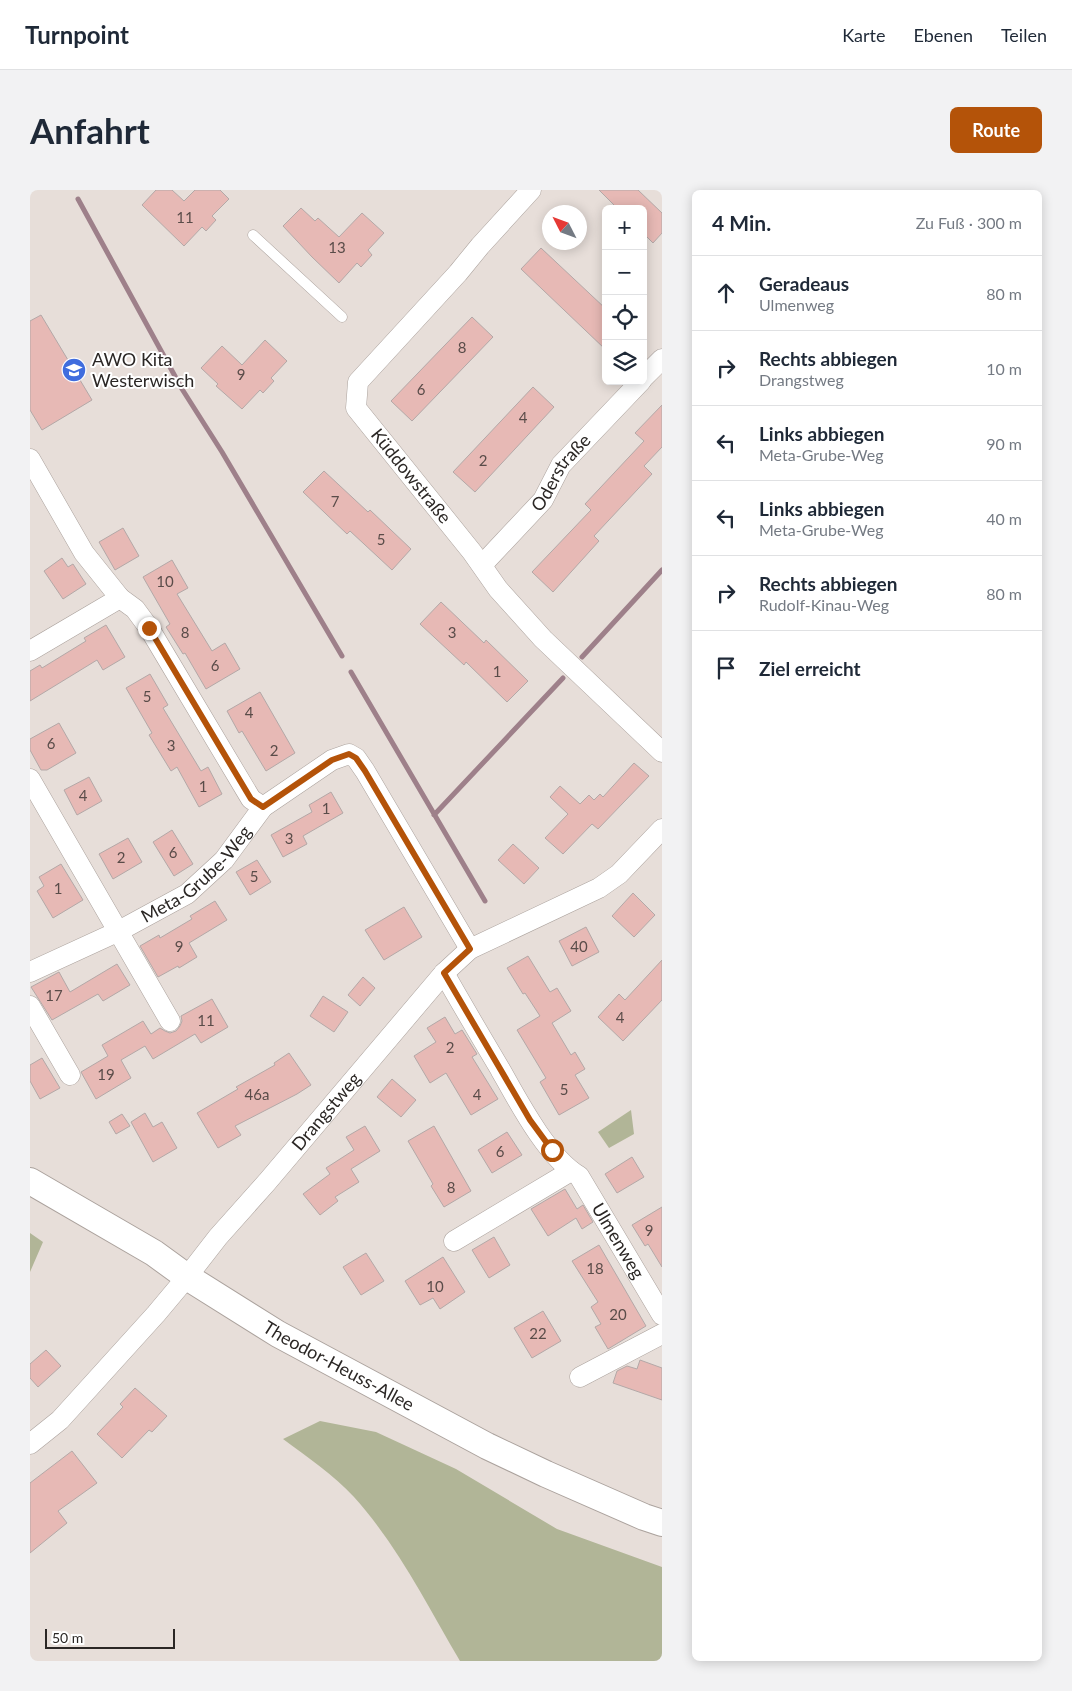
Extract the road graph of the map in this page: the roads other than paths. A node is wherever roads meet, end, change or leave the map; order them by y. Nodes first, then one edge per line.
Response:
1 (531, 190) edge
2 (253, 236) dead end
3 (342, 317) dead end
4 (662, 359) edge
5 (647, 374) edge
6 (637, 385) edge
7 (30, 459) edge
8 (482, 565) junction
9 (120, 598) junction
10 (30, 651) edge
11 (662, 752) edge
12 (30, 779) edge
13 (263, 807) junction
14 (662, 829) edge
15 (117, 932) junction
16 (470, 949) junction
17 (30, 972) edge
18 (444, 973) junction
19 (30, 1006) edge
20 (170, 1021) dead end
21 (70, 1075) dead end
22 (571, 1171) junction
23 (30, 1181) edge
24 (454, 1241) dead end
25 (187, 1277) junction
26 (662, 1315) edge
27 (662, 1334) edge
28 (580, 1377) dead end
29 (30, 1444) edge
30 (662, 1523) edge

1 - 8 street, Küddowstraße
2 - 3 lane
4 - 5 street
6 - 8 street, Oderstraße
7 - 9 street
8 - 11 street, Küddowstraße
9 - 10 street
9 - 13 street
12 - 15 street
13 - 15 street, Meta-Grube-Weg
13 - 16 street, Meta-Grube-Weg
14 - 16 street, Drangstweg
15 - 17 street, Meta-Grube-Weg
15 - 20 street
16 - 18 street, Drangstweg
18 - 22 street, Ulmenweg
18 - 25 street, Drangstweg
19 - 21 street
22 - 24 street
22 - 26 street, Ulmenweg
23 - 25 street, Theodor-Heuss-Allee
25 - 29 street, Drangstweg
25 - 30 street, Theodor-Heuss-Allee
27 - 28 street

